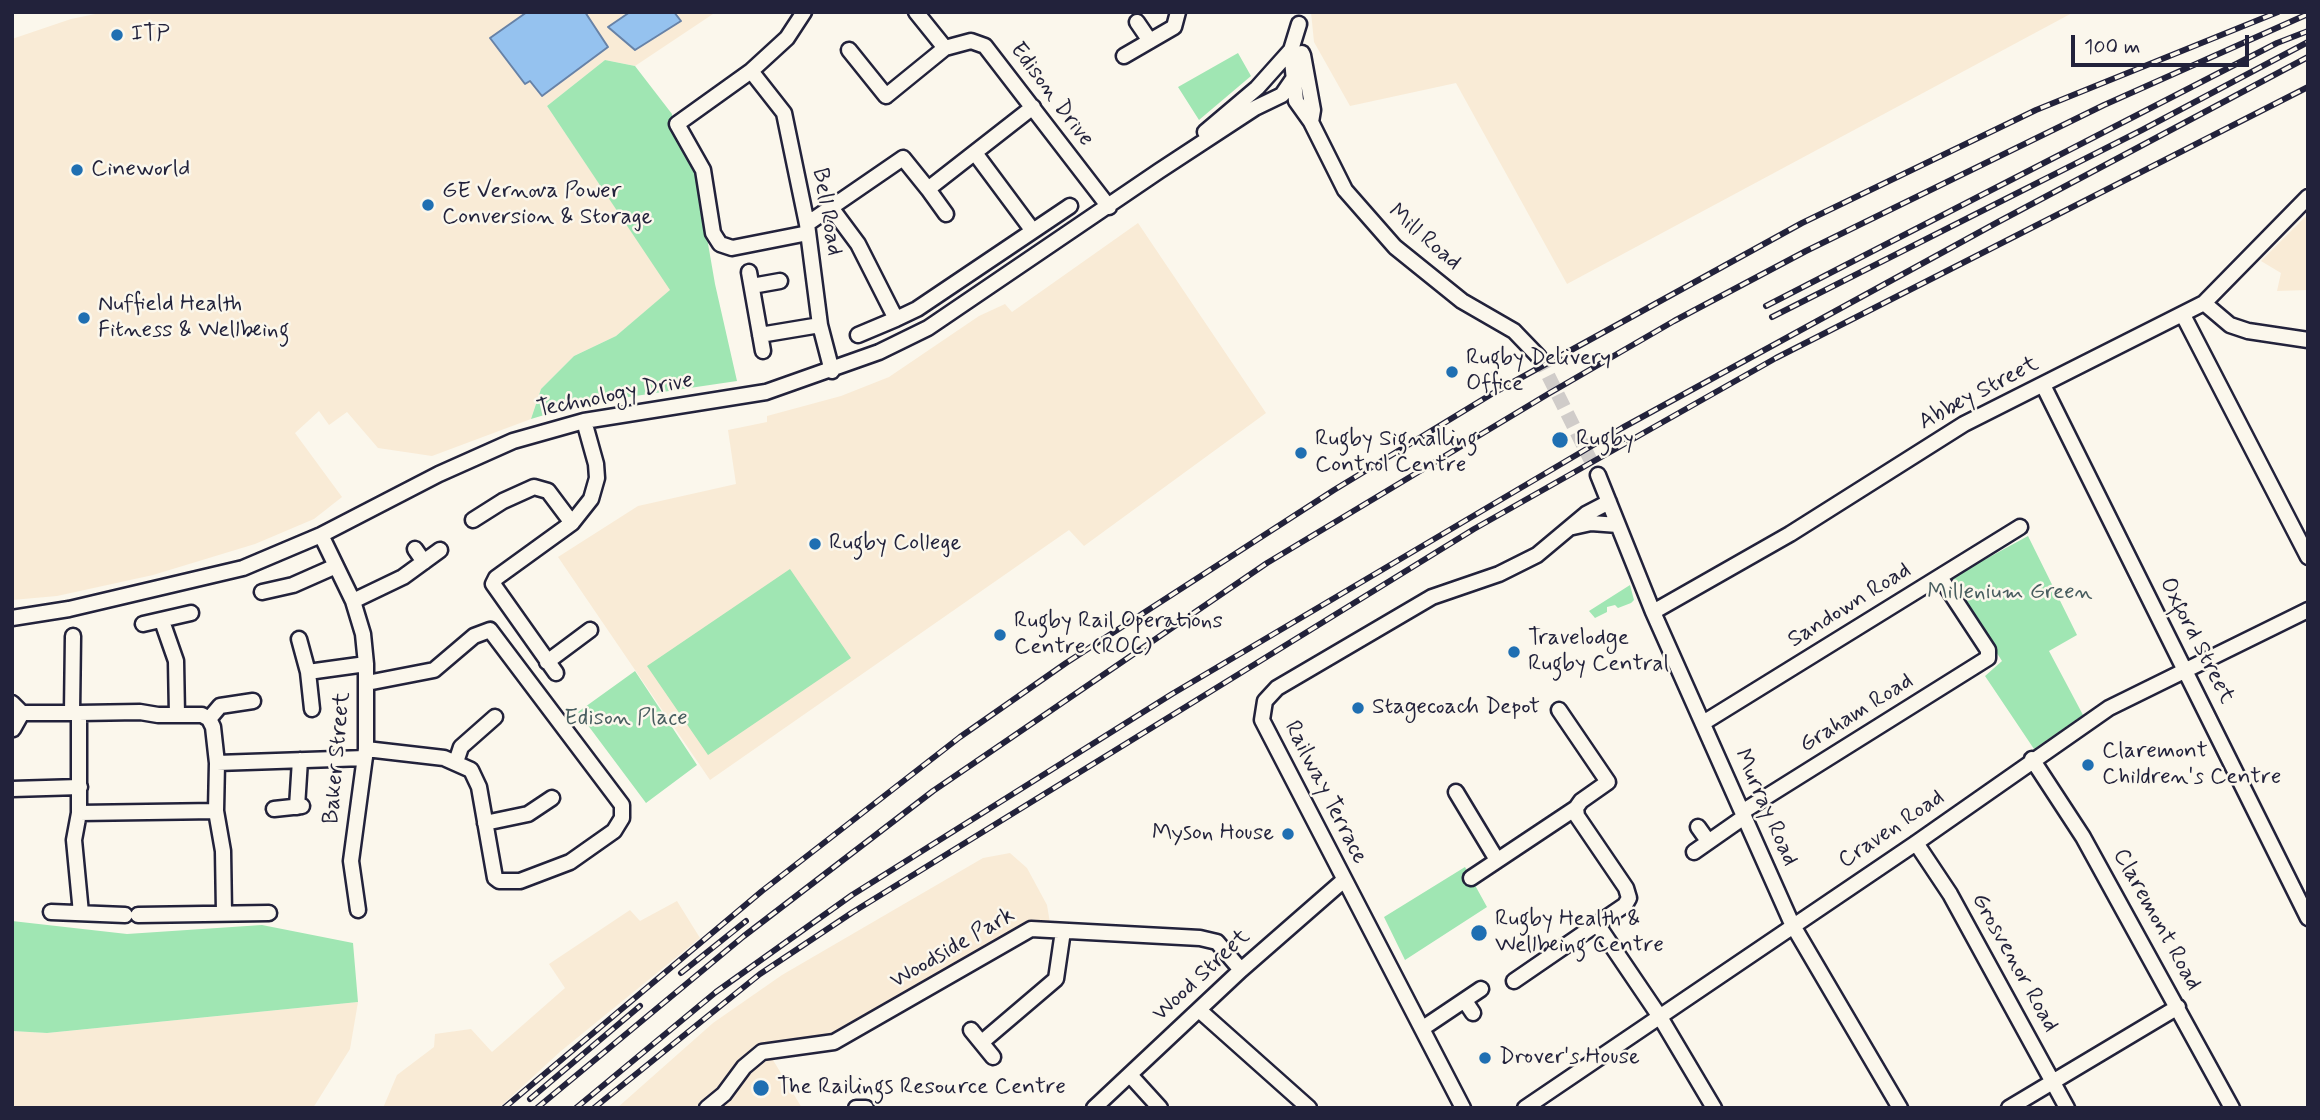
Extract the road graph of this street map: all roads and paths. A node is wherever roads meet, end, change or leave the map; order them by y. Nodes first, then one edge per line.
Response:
1 (804, 12) edge
2 (916, 12) edge
3 (1178, 12) edge
4 (1298, 18) edge
5 (1137, 22) dead end
6 (1150, 41) junction
7 (945, 48) junction
8 (849, 50) dead end
9 (1296, 52) junction
10 (1124, 56) dead end
11 (751, 71) junction
12 (1300, 80) junction
13 (1254, 90) junction
14 (1282, 95) junction
15 (1296, 101) junction
16 (1033, 107) junction
17 (1311, 122) junction
18 (975, 153) junction
19 (1159, 171) junction
20 (928, 189) junction
21 (2308, 197) edge
22 (1070, 206) dead end
23 (1109, 207) junction
24 (832, 209) junction
25 (946, 214) dead end
26 (807, 228) junction
27 (1033, 231) junction
28 (780, 281) dead end
29 (2204, 303) junction
30 (2183, 315) junction
31 (896, 319) junction
32 (820, 325) junction
33 (760, 335) junction
34 (858, 335) dead end
35 (2308, 340) edge
36 (762, 351) dead end
37 (1539, 357) tunnel mouth
38 (832, 371) junction
39 (2043, 385) junction
40 (584, 421) junction
41 (1598, 475) tunnel mouth
42 (1614, 514) junction
43 (473, 520) dead end
44 (572, 523) junction
45 (1571, 527) junction
46 (2020, 527) dead end
47 (321, 535) junction
48 (415, 549) dead end
49 (440, 551) dead end
50 (2308, 557) edge
51 (424, 562) junction
52 (336, 566) junction
53 (1940, 577) junction
54 (262, 592) dead end
55 (353, 601) junction
56 (2308, 610) edge
57 (1653, 612) junction
58 (191, 613) dead end
59 (12, 618) edge
60 (162, 621) junction
61 (143, 624) dead end
62 (590, 629) dead end
63 (73, 636) dead end
64 (299, 639) dead end
65 (366, 664) junction
66 (2185, 669) junction
67 (308, 672) junction
68 (367, 683) junction
69 (253, 701) dead end
70 (17, 708) edge
71 (312, 709) dead end
72 (1559, 710) dead end
73 (76, 713) junction
74 (177, 715) junction
75 (495, 717) dead end
76 (209, 719) junction
77 (1703, 723) junction
78 (13, 729) edge
79 (365, 753) junction
80 (2032, 759) junction
81 (300, 760) junction
82 (456, 762) junction
83 (217, 763) junction
84 (80, 787) junction
85 (12, 789) edge
86 (1456, 792) dead end
87 (552, 798) dead end
88 (1576, 808) junction
89 (274, 809) dead end
90 (216, 811) junction
91 (79, 813) junction
92 (1743, 815) junction
93 (485, 823) junction
94 (1698, 827) dead end
95 (1709, 841) junction
96 (1916, 843) junction
97 (1694, 852) dead end
98 (1497, 860) junction
99 (1471, 878) dead end
100 (1344, 880) junction
101 (358, 910) dead end
102 (51, 912) dead end
103 (224, 913) junction
104 (269, 913) dead end
105 (80, 914) junction
106 (2308, 918) edge
107 (1597, 924) junction
108 (1792, 924) junction
109 (1063, 930) junction
110 (1241, 970) junction
111 (1514, 981) dead end
112 (1481, 989) dead end
113 (2178, 1007) junction
114 (1199, 1010) junction
115 (1660, 1017) junction
116 (1423, 1028) junction
117 (971, 1030) dead end
118 (982, 1042) junction
119 (993, 1057) dead end
120 (1130, 1075) junction
121 (2052, 1082) junction
122 (707, 1108) edge
123 (856, 1108) edge
124 (866, 1108) edge
125 (1094, 1108) edge
126 (1160, 1108) edge
127 (1309, 1108) edge
128 (1463, 1108) edge
129 (1525, 1108) edge
130 (1714, 1108) edge
131 (1900, 1108) edge
132 (2009, 1108) edge
133 (2067, 1108) edge
134 (2232, 1108) edge

1 - 11 street
2 - 7 street
3 - 6 street
4 - 9 street
5 - 6 street
6 - 10 street
7 - 8 street
7 - 16 street, Edison Drive
9 - 12 street
9 - 13 street, Technology Drive
11 - 26 street, Bell Road
11 - 26 street
12 - 13 street
12 - 14 street
12 - 15 street
12 - 17 street
13 - 19 street, Technology Drive
14 - 15 street
14 - 19 street, Technology Drive
15 - 17 street
16 - 18 street
16 - 23 street, Edison Drive
17 - 37 street, Mill Road
18 - 20 street
18 - 27 street
19 - 23 street, Technology Drive
20 - 24 street
20 - 25 street
21 - 29 street, Abbey Street
22 - 27 street
23 - 38 street, Technology Drive
24 - 26 street
24 - 31 street
26 - 32 street, Bell Road
27 - 31 street
28 - 33 street
29 - 30 street, Abbey Street
29 - 35 street
30 - 39 street, Abbey Street
30 - 50 street
31 - 34 street
32 - 33 street
32 - 38 street, Bell Road
33 - 36 street
38 - 40 street, Technology Drive
39 - 57 street, Abbey Street
39 - 66 street, Oxford Street
40 - 44 street
40 - 47 street, Technology Drive
41 - 42 street
42 - 45 street
42 - 45 street, Railway Terrace
42 - 57 street, Murray Road
43 - 44 street
44 - 62 street
45 - 100 street, Railway Terrace
46 - 53 street, Sandown Road
47 - 52 street, Baker Street
47 - 59 street, Technology Drive
48 - 51 street
49 - 51 street
51 - 55 street
52 - 54 street
52 - 55 street, Baker Street
53 - 77 street, Sandown Road
53 - 92 street, Graham Road
55 - 65 street, Baker Street
56 - 66 street, Craven Road
57 - 77 street, Murray Road
58 - 60 street
60 - 61 street
60 - 74 street
63 - 73 street
64 - 67 street
65 - 67 street
65 - 68 street, Baker Street
66 - 80 street, Craven Road
66 - 106 street, Oxford Street
67 - 71 street
68 - 79 street, Baker Street
68 - 93 street
69 - 76 street
70 - 73 street
70 - 78 street
72 - 88 street
73 - 74 street
73 - 84 street
74 - 76 street
75 - 82 street
76 - 83 street
77 - 92 street, Murray Road
79 - 81 street
79 - 82 street
79 - 101 street, Baker Street
80 - 96 street, Craven Road
80 - 113 street, Claremont Road
81 - 83 street
81 - 89 street
82 - 93 street
83 - 90 street
84 - 85 street
84 - 91 street
86 - 98 street
87 - 93 street
88 - 98 street
88 - 107 street
90 - 91 street
90 - 103 street
91 - 105 street
92 - 95 street, Graham Road
92 - 108 street, Murray Road
94 - 95 street
95 - 97 street, Graham Road
96 - 108 street, Craven Road
96 - 121 street, Grosvenor Road
98 - 99 street
100 - 110 street, Wood Street
100 - 116 street, Railway Terrace
102 - 105 street
103 - 104 street
103 - 105 street
107 - 111 street
107 - 115 street
108 - 115 street, Craven Road
108 - 131 street, Murray Road
109 - 110 street, Woodside Park
109 - 118 street
109 - 122 street, Woodside Park
110 - 114 street, Wood Street
112 - 116 street
113 - 121 street
113 - 134 street, Claremont Road
114 - 120 street, Wood Street
114 - 127 street
115 - 129 street, Craven Road
115 - 130 street
116 - 128 street, Railway Terrace
117 - 118 street
118 - 119 street
120 - 125 street, Wood Street
120 - 126 street
121 - 132 street
121 - 133 street, Grosvenor Road
123 - 124 street

